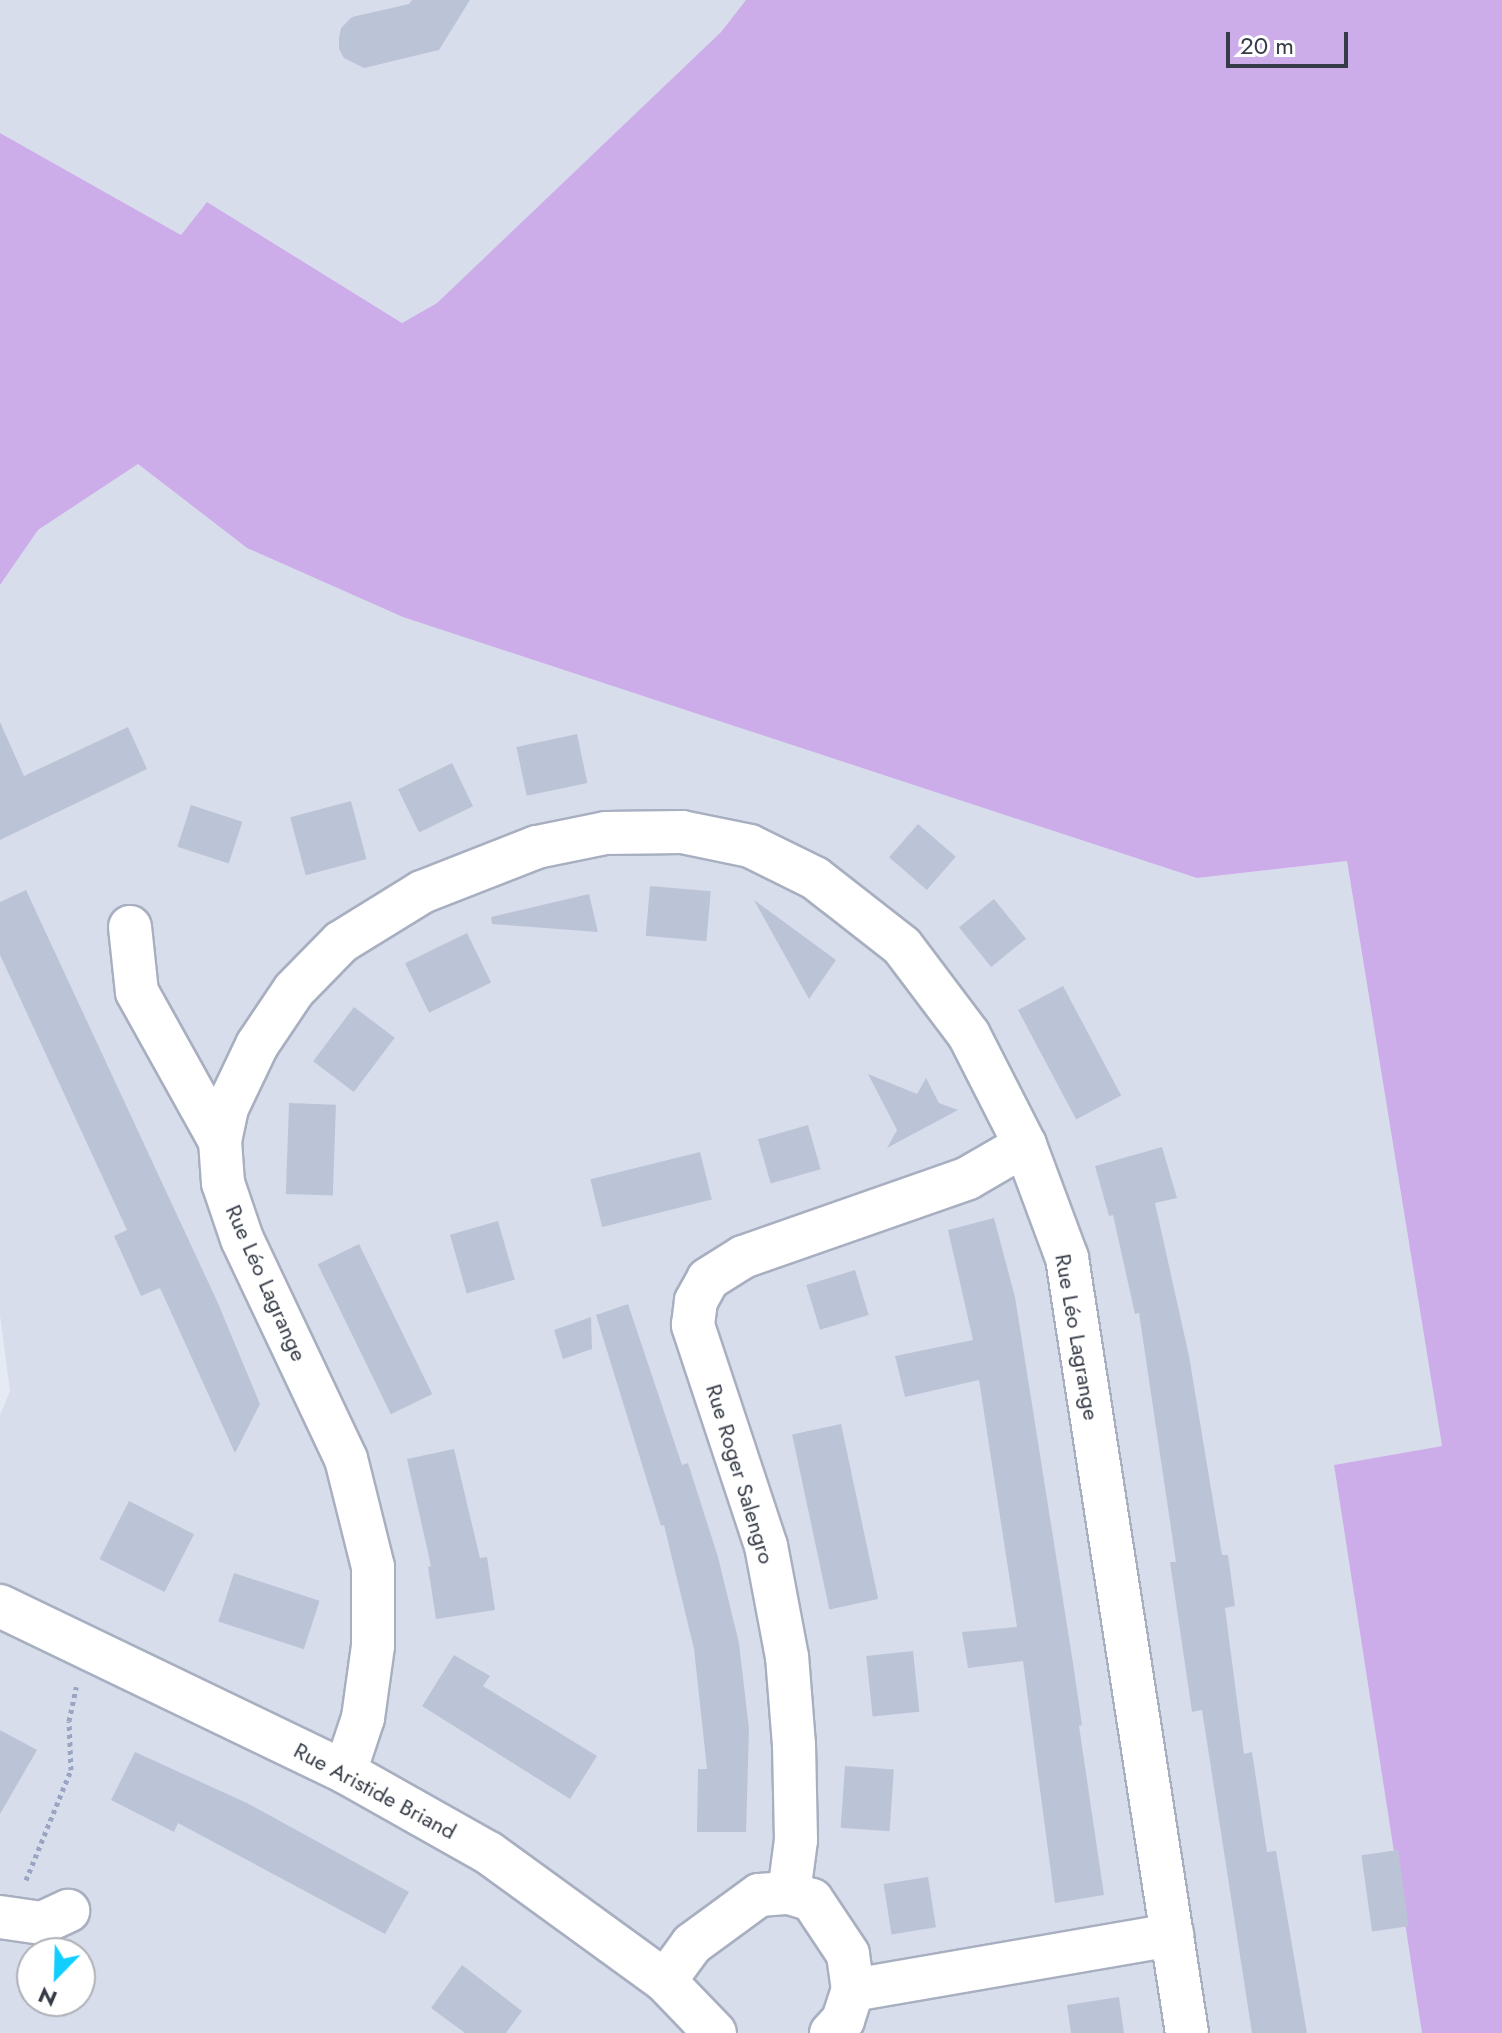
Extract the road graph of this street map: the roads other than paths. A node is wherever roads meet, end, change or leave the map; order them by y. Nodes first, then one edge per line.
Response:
1 (130, 927) dead end
2 (220, 1141) junction
3 (1025, 1145) junction
4 (0, 1606) edge
5 (345, 1772) junction
6 (789, 1893) junction
7 (68, 1911) dead end
8 (5, 1919) edge
9 (1172, 1935) junction
10 (665, 1981) junction
11 (853, 1990) junction
12 (715, 2033) edge
13 (831, 2033) edge
14 (1187, 2033) edge

1 - 2 street
2 - 3 street, Rue Léo Lagrange
2 - 5 street, Rue Léo Lagrange
3 - 6 street, Rue Roger Salengro
3 - 9 street, Rue Léo Lagrange
4 - 5 street, Rue Aristide Briand
5 - 10 street, Rue Aristide Briand
6 - 10 street
6 - 11 street
7 - 8 street
9 - 11 street
9 - 14 street, Rue Léo Lagrange
10 - 12 street, Rue Aristide Briand
11 - 13 street

